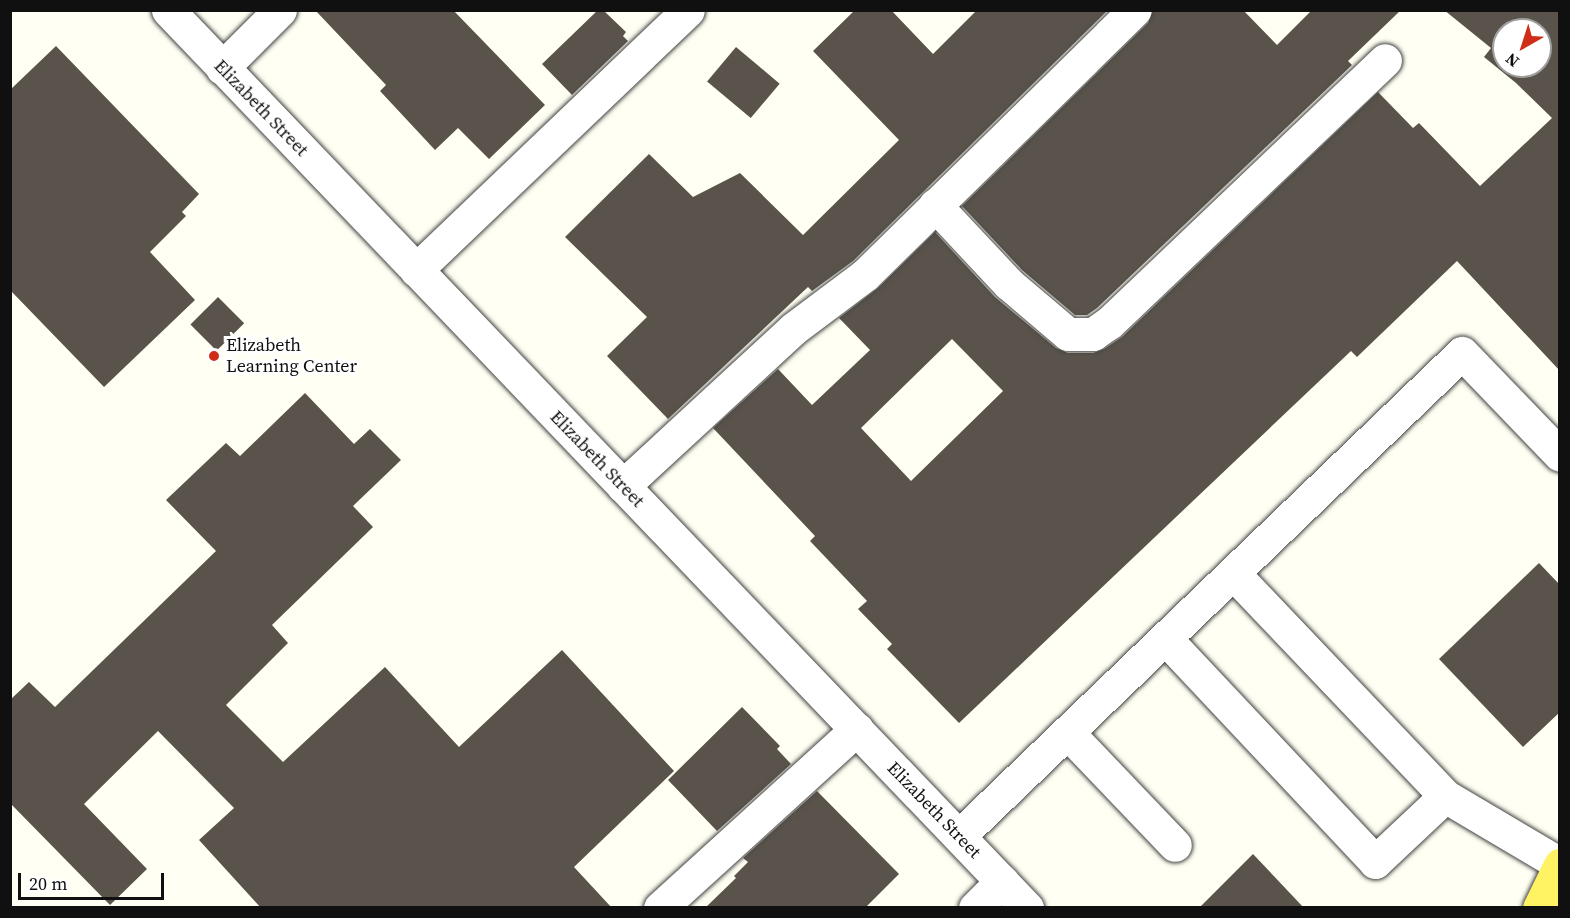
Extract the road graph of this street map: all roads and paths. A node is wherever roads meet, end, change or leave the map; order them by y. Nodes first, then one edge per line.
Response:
1 (168, 10) edge
2 (280, 10) edge
3 (688, 10) edge
4 (1135, 10) edge
5 (1385, 60) dead end
6 (222, 68) junction
7 (935, 205) junction
8 (416, 270) junction
9 (1560, 455) edge
10 (623, 486) junction
11 (1233, 573) junction
12 (1165, 638) junction
13 (857, 729) junction
14 (1067, 732) junction
15 (1445, 796) junction
16 (959, 836) junction
17 (1174, 845) dead end
18 (1560, 865) edge
19 (1002, 881) junction
20 (660, 908) edge
21 (975, 908) edge
22 (1027, 908) edge
23 (1539, 908) edge

1 - 6 street, Elizabeth Street
2 - 6 street
3 - 8 street
4 - 7 street
5 - 7 street
6 - 8 street, Elizabeth Street
7 - 10 street
8 - 10 street, Elizabeth Street
9 - 11 street
10 - 13 street, Elizabeth Street
11 - 12 street
11 - 15 street
12 - 14 street
12 - 15 street
13 - 16 street, Elizabeth Street
13 - 20 street
14 - 16 street
14 - 17 street
15 - 18 street
16 - 19 street, Elizabeth Street
18 - 23 main road
19 - 21 street
19 - 22 street, Elizabeth Street

